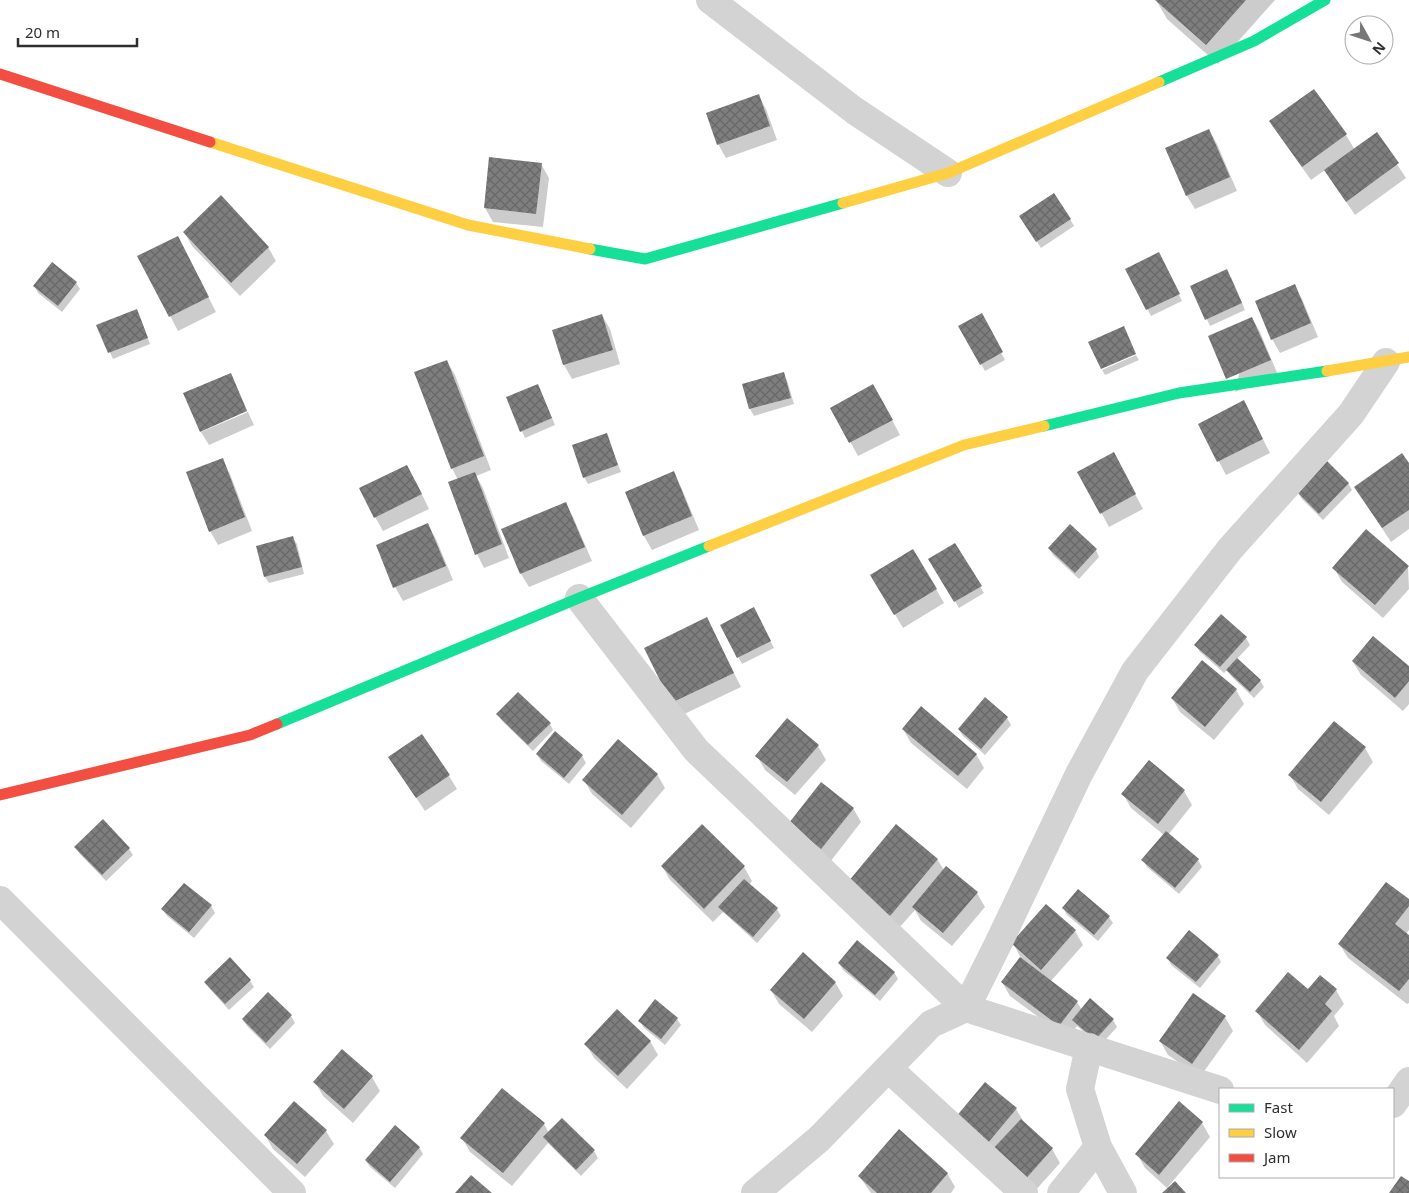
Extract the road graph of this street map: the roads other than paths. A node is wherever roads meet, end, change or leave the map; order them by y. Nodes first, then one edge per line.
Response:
1 (710, 0) edge
2 (1325, 0) edge
3 (0, 74) edge
4 (948, 173) junction
5 (1397, 359) edge
6 (579, 598) junction
7 (0, 795) edge
8 (0, 900) edge
9 (966, 1008) junction
10 (1089, 1047) junction
11 (888, 1068) junction
12 (1409, 1082) edge
13 (1219, 1090) edge
14 (1394, 1103) edge
15 (1098, 1147) junction
16 (292, 1193) edge
17 (755, 1193) edge
18 (1024, 1193) edge
19 (1062, 1193) edge
20 (1123, 1193) edge

1 - 4 street
2 - 4 street
3 - 4 street
5 - 6 street
5 - 9 street
6 - 7 street
6 - 9 street
8 - 16 street
9 - 10 street
9 - 11 street
10 - 13 street
10 - 15 street
11 - 17 street
11 - 18 street
12 - 14 street
15 - 19 street
15 - 20 street

